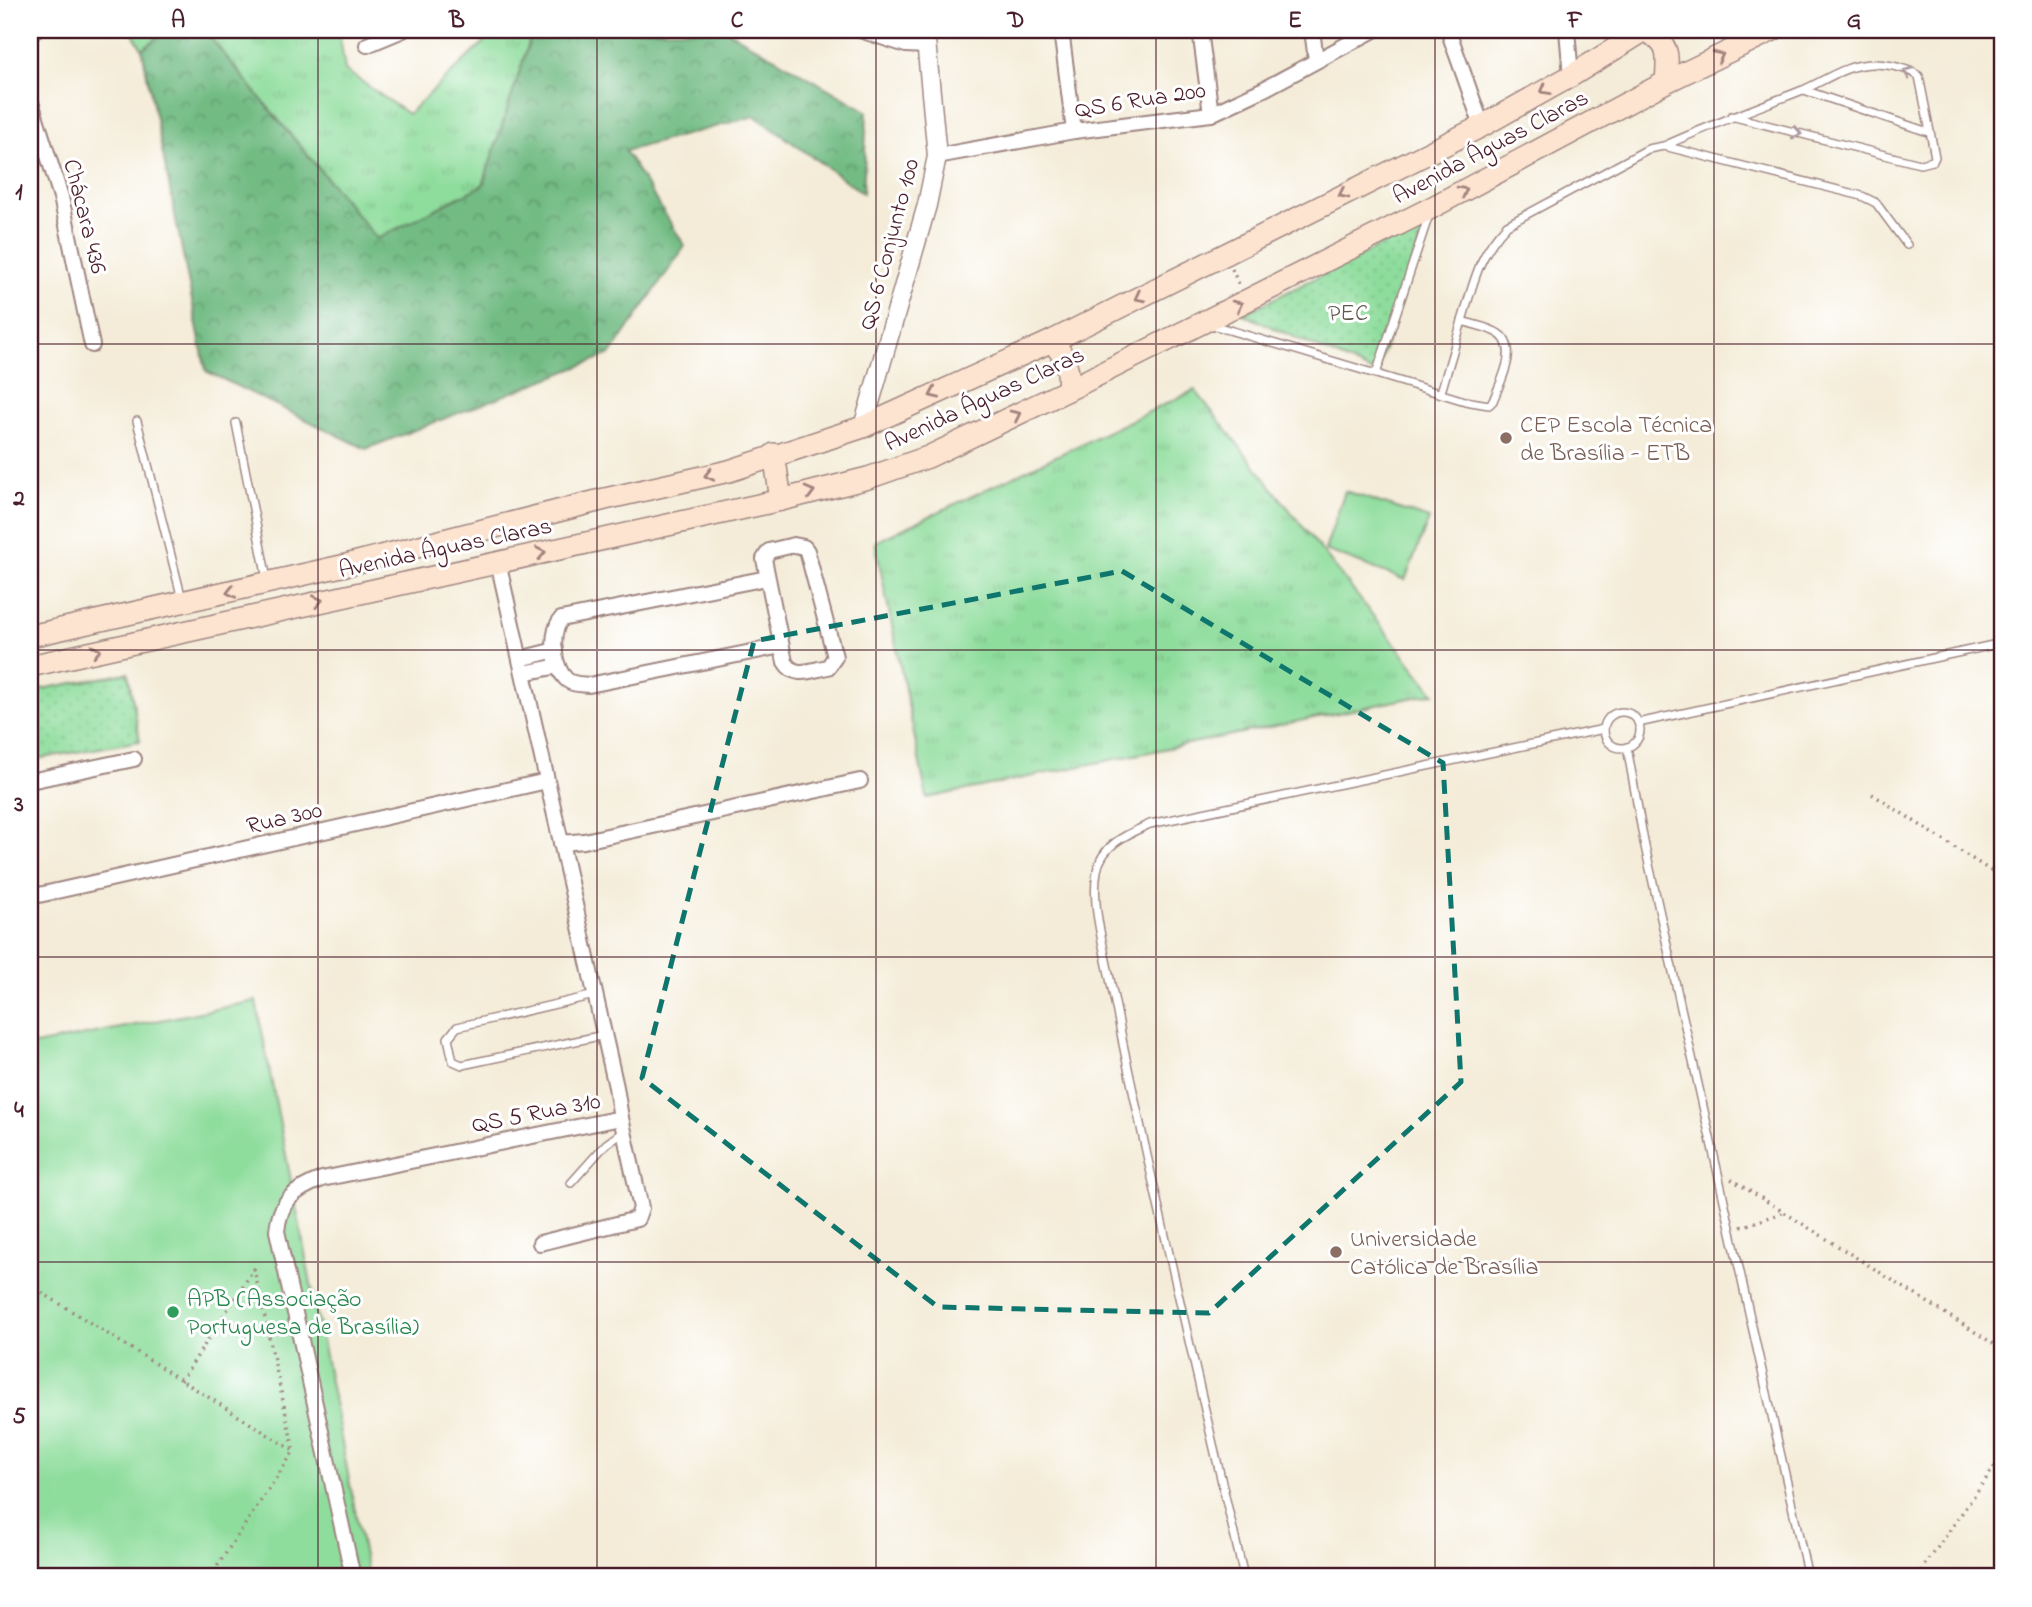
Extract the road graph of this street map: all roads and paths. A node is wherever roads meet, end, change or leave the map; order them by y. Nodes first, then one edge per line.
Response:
1 (35, 30) edge
2 (403, 30) edge
3 (860, 30) edge
4 (1061, 30) edge
5 (1200, 30) edge
6 (1312, 30) edge
7 (1374, 30) edge
8 (1448, 30) edge
9 (1567, 30) edge
10 (1645, 30) edge
11 (1773, 30) edge
12 (1746, 35) edge
13 (30, 36) edge
14 (926, 38) edge
15 (367, 45) dead end
16 (1316, 60) junction
17 (1571, 75) junction
18 (1665, 82) junction
19 (1804, 90) junction
20 (30, 99) edge
21 (1211, 114) junction
22 (1731, 116) junction
23 (1482, 126) junction
24 (1074, 131) junction
25 (1928, 132) junction
26 (1664, 146) junction
27 (937, 156) junction
28 (1432, 208) junction
29 (1907, 245) dead end
30 (1462, 321) junction
31 (1203, 323) junction
32 (1052, 341) junction
33 (92, 345) dead end
34 (1376, 374) junction
35 (874, 386) junction
36 (1068, 390) junction
37 (1441, 393) junction
38 (891, 414) junction
39 (137, 421) dead end
40 (236, 423) dead end
41 (863, 427) junction
42 (774, 454) junction
43 (781, 500) junction
44 (498, 562) junction
45 (767, 578) junction
46 (268, 583) junction
47 (183, 603) junction
48 (30, 636) edge
49 (2002, 643) edge
50 (781, 646) junction
51 (555, 650) junction
52 (30, 666) edge
53 (522, 666) junction
54 (558, 666) junction
55 (1639, 723) junction
56 (1604, 729) junction
57 (1627, 747) junction
58 (134, 759) dead end
59 (30, 781) edge
60 (547, 781) junction
61 (860, 781) dead end
62 (1872, 794) dead end
63 (561, 843) junction
64 (2002, 878) edge
65 (30, 897) edge
66 (595, 995) junction
67 (604, 1035) junction
68 (622, 1125) junction
69 (1717, 1170) junction
70 (571, 1183) dead end
71 (1785, 1212) junction
72 (1729, 1231) junction
73 (540, 1243) dead end
74 (30, 1285) edge
75 (2002, 1349) edge
76 (181, 1382) junction
77 (294, 1451) junction
78 (2002, 1456) edge
79 (210, 1577) edge
80 (353, 1577) edge
81 (1244, 1577) edge
82 (1808, 1577) edge
83 (1917, 1577) edge

1 - 13 street
2 - 15 street
3 - 14 street
4 - 24 street
5 - 21 street
6 - 16 street
7 - 16 street, QS 6 Rua 200
8 - 23 street
9 - 17 street
10 - 17 main road, Avenida Águas Claras
10 - 18 main road
11 - 12 main road, Avenida Águas Claras
18 -> 12 main road, Avenida Águas Claras
14 - 27 street, QS 6 Conjunto 100
16 - 21 street, QS 6 Rua 200
17 -> 23 main road, Avenida Águas Claras
28 -> 18 main road, Avenida Águas Claras
19 - 22 lane
19 - 25 lane
25 -> 19 lane
20 - 33 street, Chácara 436
21 - 24 street, QS 6 Rua 200
22 -> 25 lane
22 - 26 lane
23 -> 32 main road, Avenida Águas Claras
24 - 27 street, QS 6 Rua 200
26 - 29 lane
26 - 30 lane
27 - 35 street, QS 6 Conjunto 100
31 -> 28 main road, Avenida Águas Claras
28 - 34 lane
30 - 37 lane
30 - 37 lane
31 - 34 lane
31 - 36 main road, Avenida Águas Claras
32 - 36 main road
32 -> 38 main road, Avenida Águas Claras
34 - 37 lane
35 - 38 street
35 - 41 street, QS 6 Conjunto 100
43 -> 36 main road, Avenida Águas Claras
38 - 41 main road, Avenida Águas Claras
39 - 47 lane
40 - 46 lane
41 - 42 main road, Avenida Águas Claras
42 - 43 main road
42 -> 46 main road, Avenida Águas Claras
44 -> 43 main road, Avenida Águas Claras
52 -> 44 main road, Avenida Águas Claras
44 - 53 street, QS 5 Rua 310
45 - 50 street
45 - 50 street
45 - 51 street
46 -> 47 main road, Avenida Águas Claras
47 - 48 main road, Avenida Águas Claras
49 - 55 lane
50 - 54 street
51 - 53 street
51 - 54 street
53 - 54 street
53 - 60 street, QS 5 Rua 310
55 - 56 lane
55 - 57 lane
56 - 57 lane
56 - 81 lane
57 - 69 lane
58 - 59 street
60 - 63 street, QS 5 Rua 310
60 - 65 street, Rua 300
61 - 63 street
62 - 64 path
63 - 66 street, QS 5 Rua 310
66 - 67 street, QS 5 Rua 310
66 - 67 lane
67 - 68 street, QS 5 Rua 310
68 - 70 lane
68 - 73 street
68 - 80 street, QS 5 Rua 310
69 - 71 path
69 - 72 lane
71 - 72 path
71 - 75 path
72 - 82 lane
74 - 76 path
76 - 77 path
76 - 77 path
77 - 79 path
78 - 83 path

